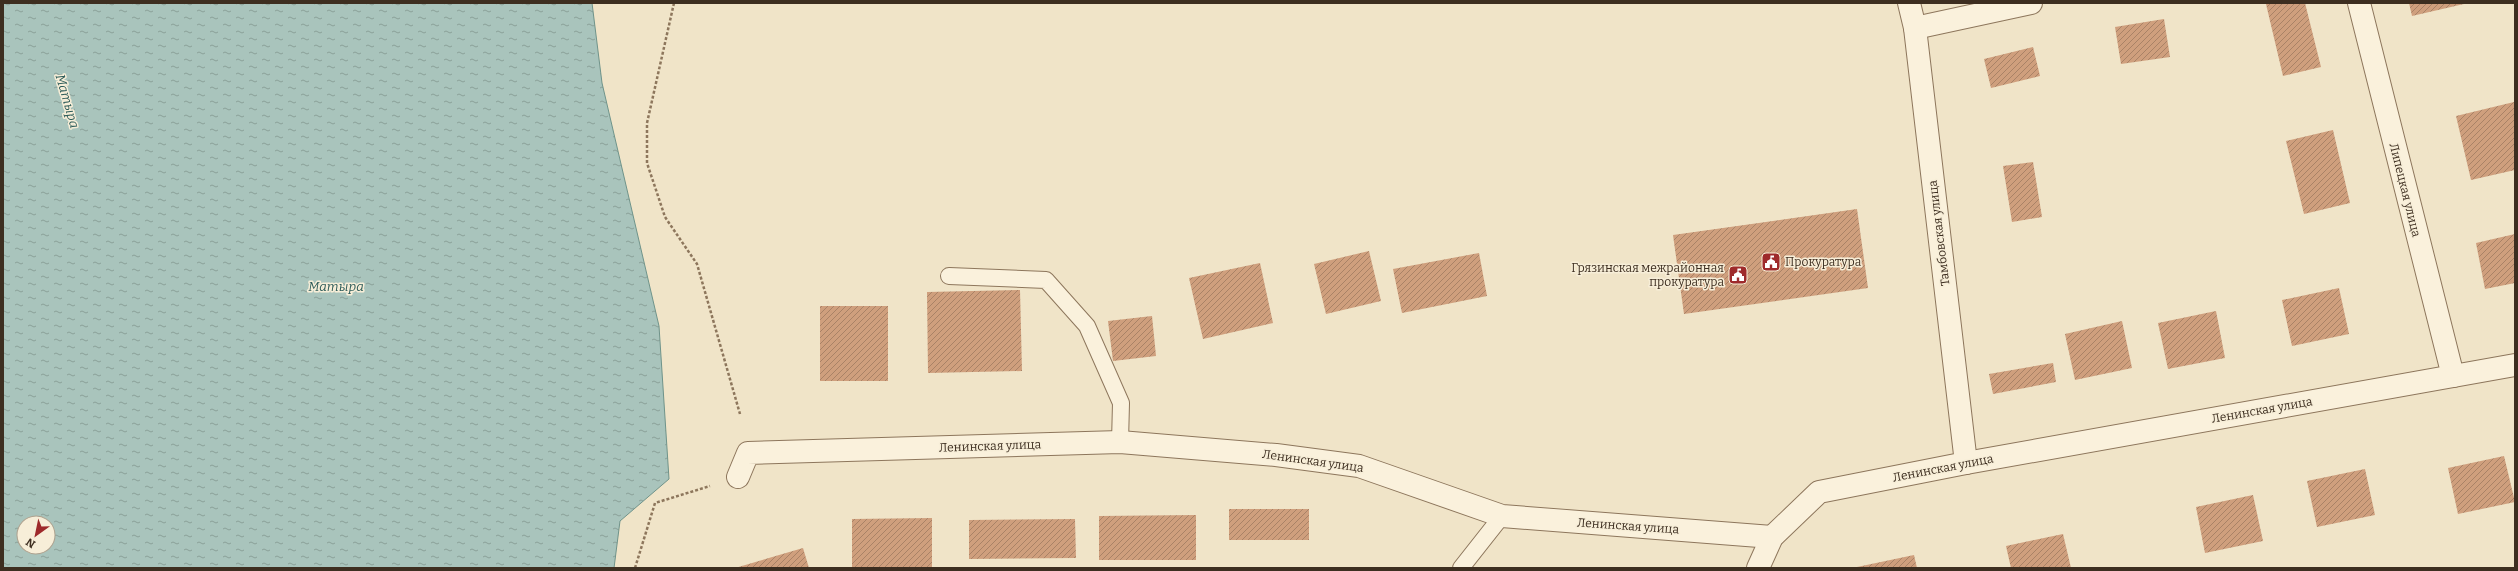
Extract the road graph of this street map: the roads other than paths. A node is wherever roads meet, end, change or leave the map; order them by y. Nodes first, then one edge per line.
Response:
1 (1909, 3) edge
2 (2031, 3) edge
3 (2359, 3) edge
4 (1915, 28) junction
5 (949, 276) dead end
6 (2515, 366) edge
7 (2453, 376) junction
8 (1120, 442) junction
9 (1966, 463) junction
10 (738, 477) road end
11 (1502, 516) junction
12 (1772, 536) junction
13 (1461, 568) edge
14 (1758, 568) edge

1 - 4 street, Тамбовская улица
2 - 4 street
3 - 7 street, Липецкая улица
4 - 9 street, Тамбовская улица
5 - 8 lane
6 - 7 street, Ленинская улица
7 - 9 street, Ленинская улица
8 - 10 street, Ленинская улица
8 - 11 street, Ленинская улица
9 - 12 street, Ленинская улица
11 - 12 street, Ленинская улица
11 - 13 lane
12 - 14 street

